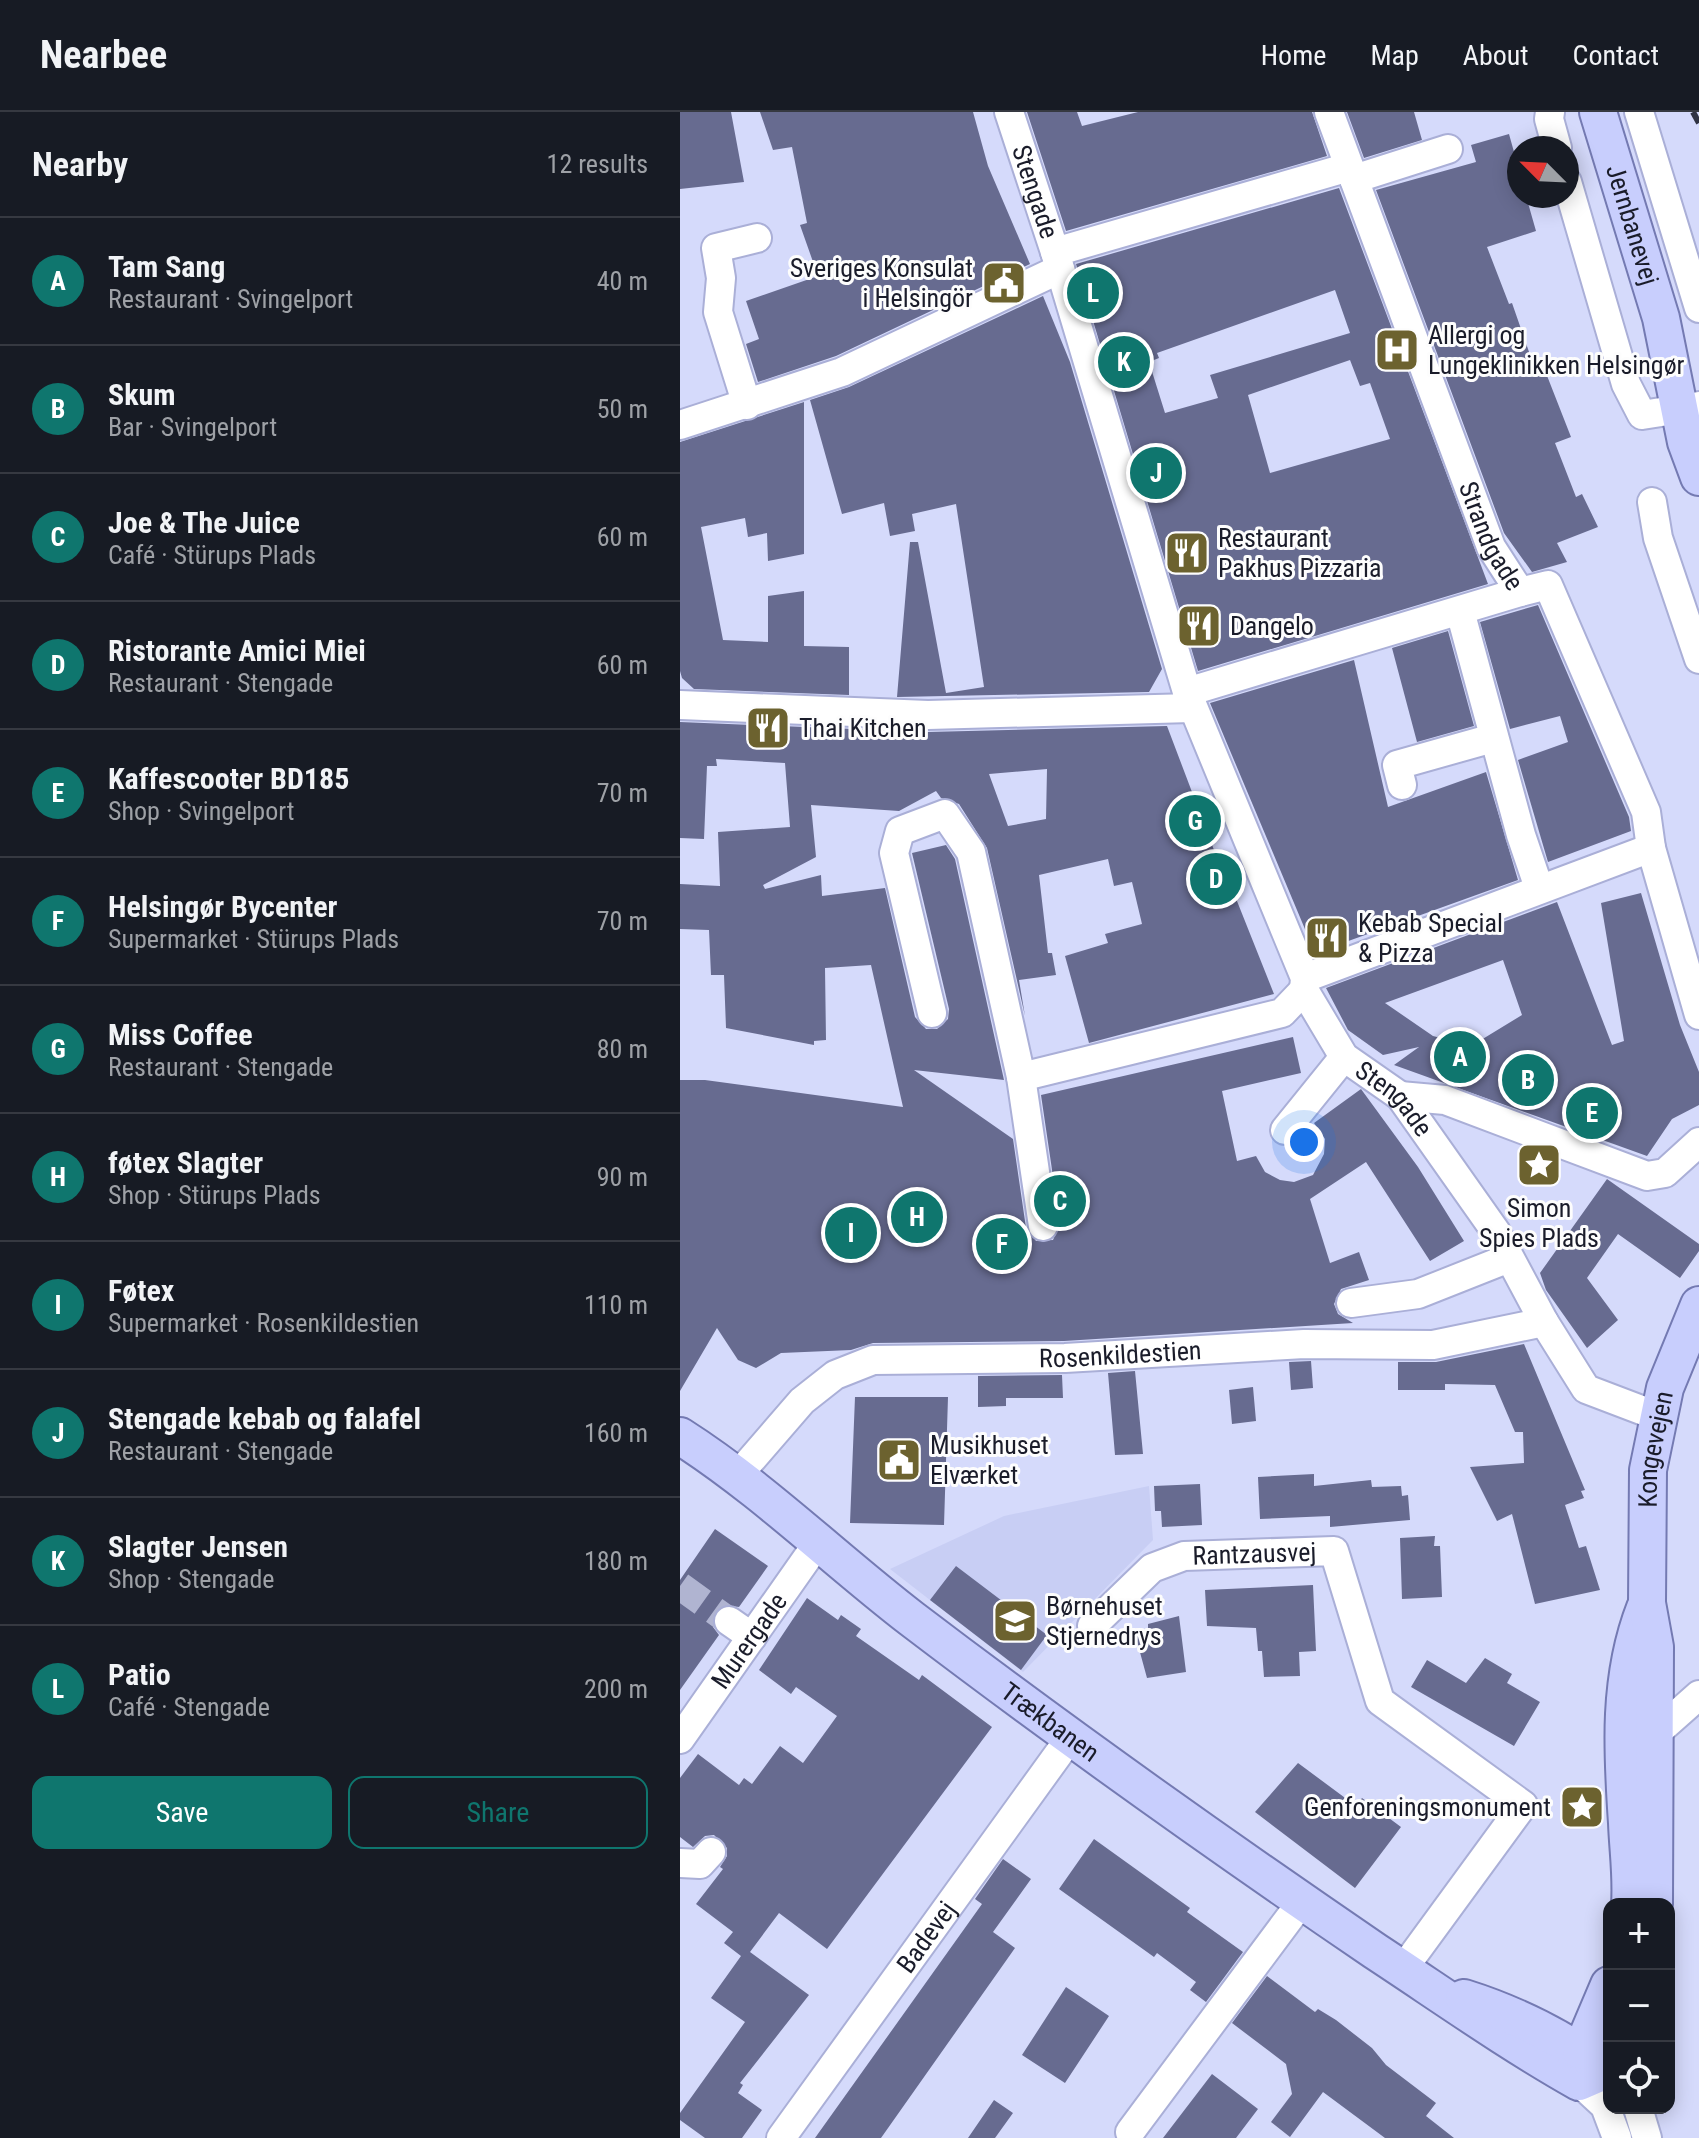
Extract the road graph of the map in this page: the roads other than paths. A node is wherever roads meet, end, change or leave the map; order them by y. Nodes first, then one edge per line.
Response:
1 (1009, 112) edge
2 (1329, 112) edge
3 (1598, 112) edge
4 (1623, 112) edge
5 (1639, 112) edge
6 (1546, 114) edge
7 (1553, 136) edge
8 (1448, 149) dead end
9 (1351, 173) junction
10 (1575, 208) edge
11 (757, 238) dead end
12 (1058, 260) junction
13 (1699, 308) edge
14 (1693, 402) edge
15 (747, 405) junction
16 (680, 425) edge
17 (1699, 477) edge
18 (1652, 502) dead end
19 (1520, 592) junction
20 (1460, 611) junction
21 (1692, 613) edge
22 (1699, 659) edge
23 (1189, 700) junction
24 (680, 705) edge
25 (1493, 738) junction
26 (1402, 785) dead end
27 (1651, 848) junction
28 (1539, 888) junction
29 (1694, 980) edge
30 (1304, 984) junction
31 (932, 1013) dead end
32 (1699, 1015) edge
33 (1344, 1057) junction
34 (1021, 1077) junction
35 (1400, 1096) junction
36 (1285, 1130) dead end
37 (1699, 1142) edge
38 (1043, 1226) dead end
39 (1509, 1258) junction
40 (1351, 1303) dead end
41 (1699, 1305) edge
42 (1544, 1322) junction
43 (1657, 1416) junction
44 (680, 1436) edge
45 (738, 1475) junction
46 (817, 1544) junction
47 (1647, 1603) junction
48 (1092, 1626) dead end
49 (1699, 1695) edge
50 (1655, 1734) junction
51 (1070, 1738) junction
52 (680, 1739) edge
53 (711, 1852) dead end
54 (680, 1863) edge
55 (1630, 1898) edge
56 (1654, 1898) edge
57 (1303, 1900) junction
58 (1403, 1969) junction
59 (1603, 2026) edge
60 (1597, 2068) edge
61 (1640, 2114) edge
62 (1130, 2132) dead end
63 (781, 2138) edge
64 (1617, 2138) edge
65 (1647, 2138) edge

1 - 12 street, Stengade
2 - 9 street, Strandgade
3 - 14 main road, Jernbanevej
4 - 14 main road, Jernbanevej
5 - 13 street
6 - 7 street
8 - 9 street
9 - 12 street
9 - 19 street, Strandgade
10 - 14 street
11 - 15 street
12 - 15 street
12 - 23 street, Stengade
14 - 17 main road, Jernbanevej
15 - 16 street
18 - 21 street
19 - 20 street
19 - 27 street, Strandgade
20 - 23 street
20 - 25 street
21 - 22 street
23 - 24 street
23 - 30 street, Stengade
25 - 26 street
25 - 28 street
27 - 28 street
27 - 29 street, Strandgade
28 - 30 street
29 - 32 street, Strandgade
30 - 33 street, Stengade
30 - 34 street
31 - 34 street
33 - 35 street, Stengade
33 - 36 street
34 - 38 street
35 - 37 street
35 - 39 street, Stengade
39 - 40 street
39 - 42 street, Stengade
41 - 43 main road, Kongevejen
42 - 43 street, Stengade
42 - 45 street, Rosenkildestien
43 - 47 main road, Kongevejen
44 - 45 main road, Trækbanen
45 - 46 main road, Trækbanen
46 - 51 main road, Trækbanen
46 - 52 street, Murergade
47 - 50 main road, Kongevejen
47 - 55 main road, Kongevejen
48 - 58 street, Rantzausvej
49 - 50 street
50 - 56 main road, Kongevejen
51 - 57 main road, Trækbanen
51 - 63 street, Badevej
53 - 54 street
57 - 58 main road, Trækbanen
57 - 62 street
58 - 60 main road, Trækbanen
59 - 60 main road
60 - 64 street
61 - 65 street

